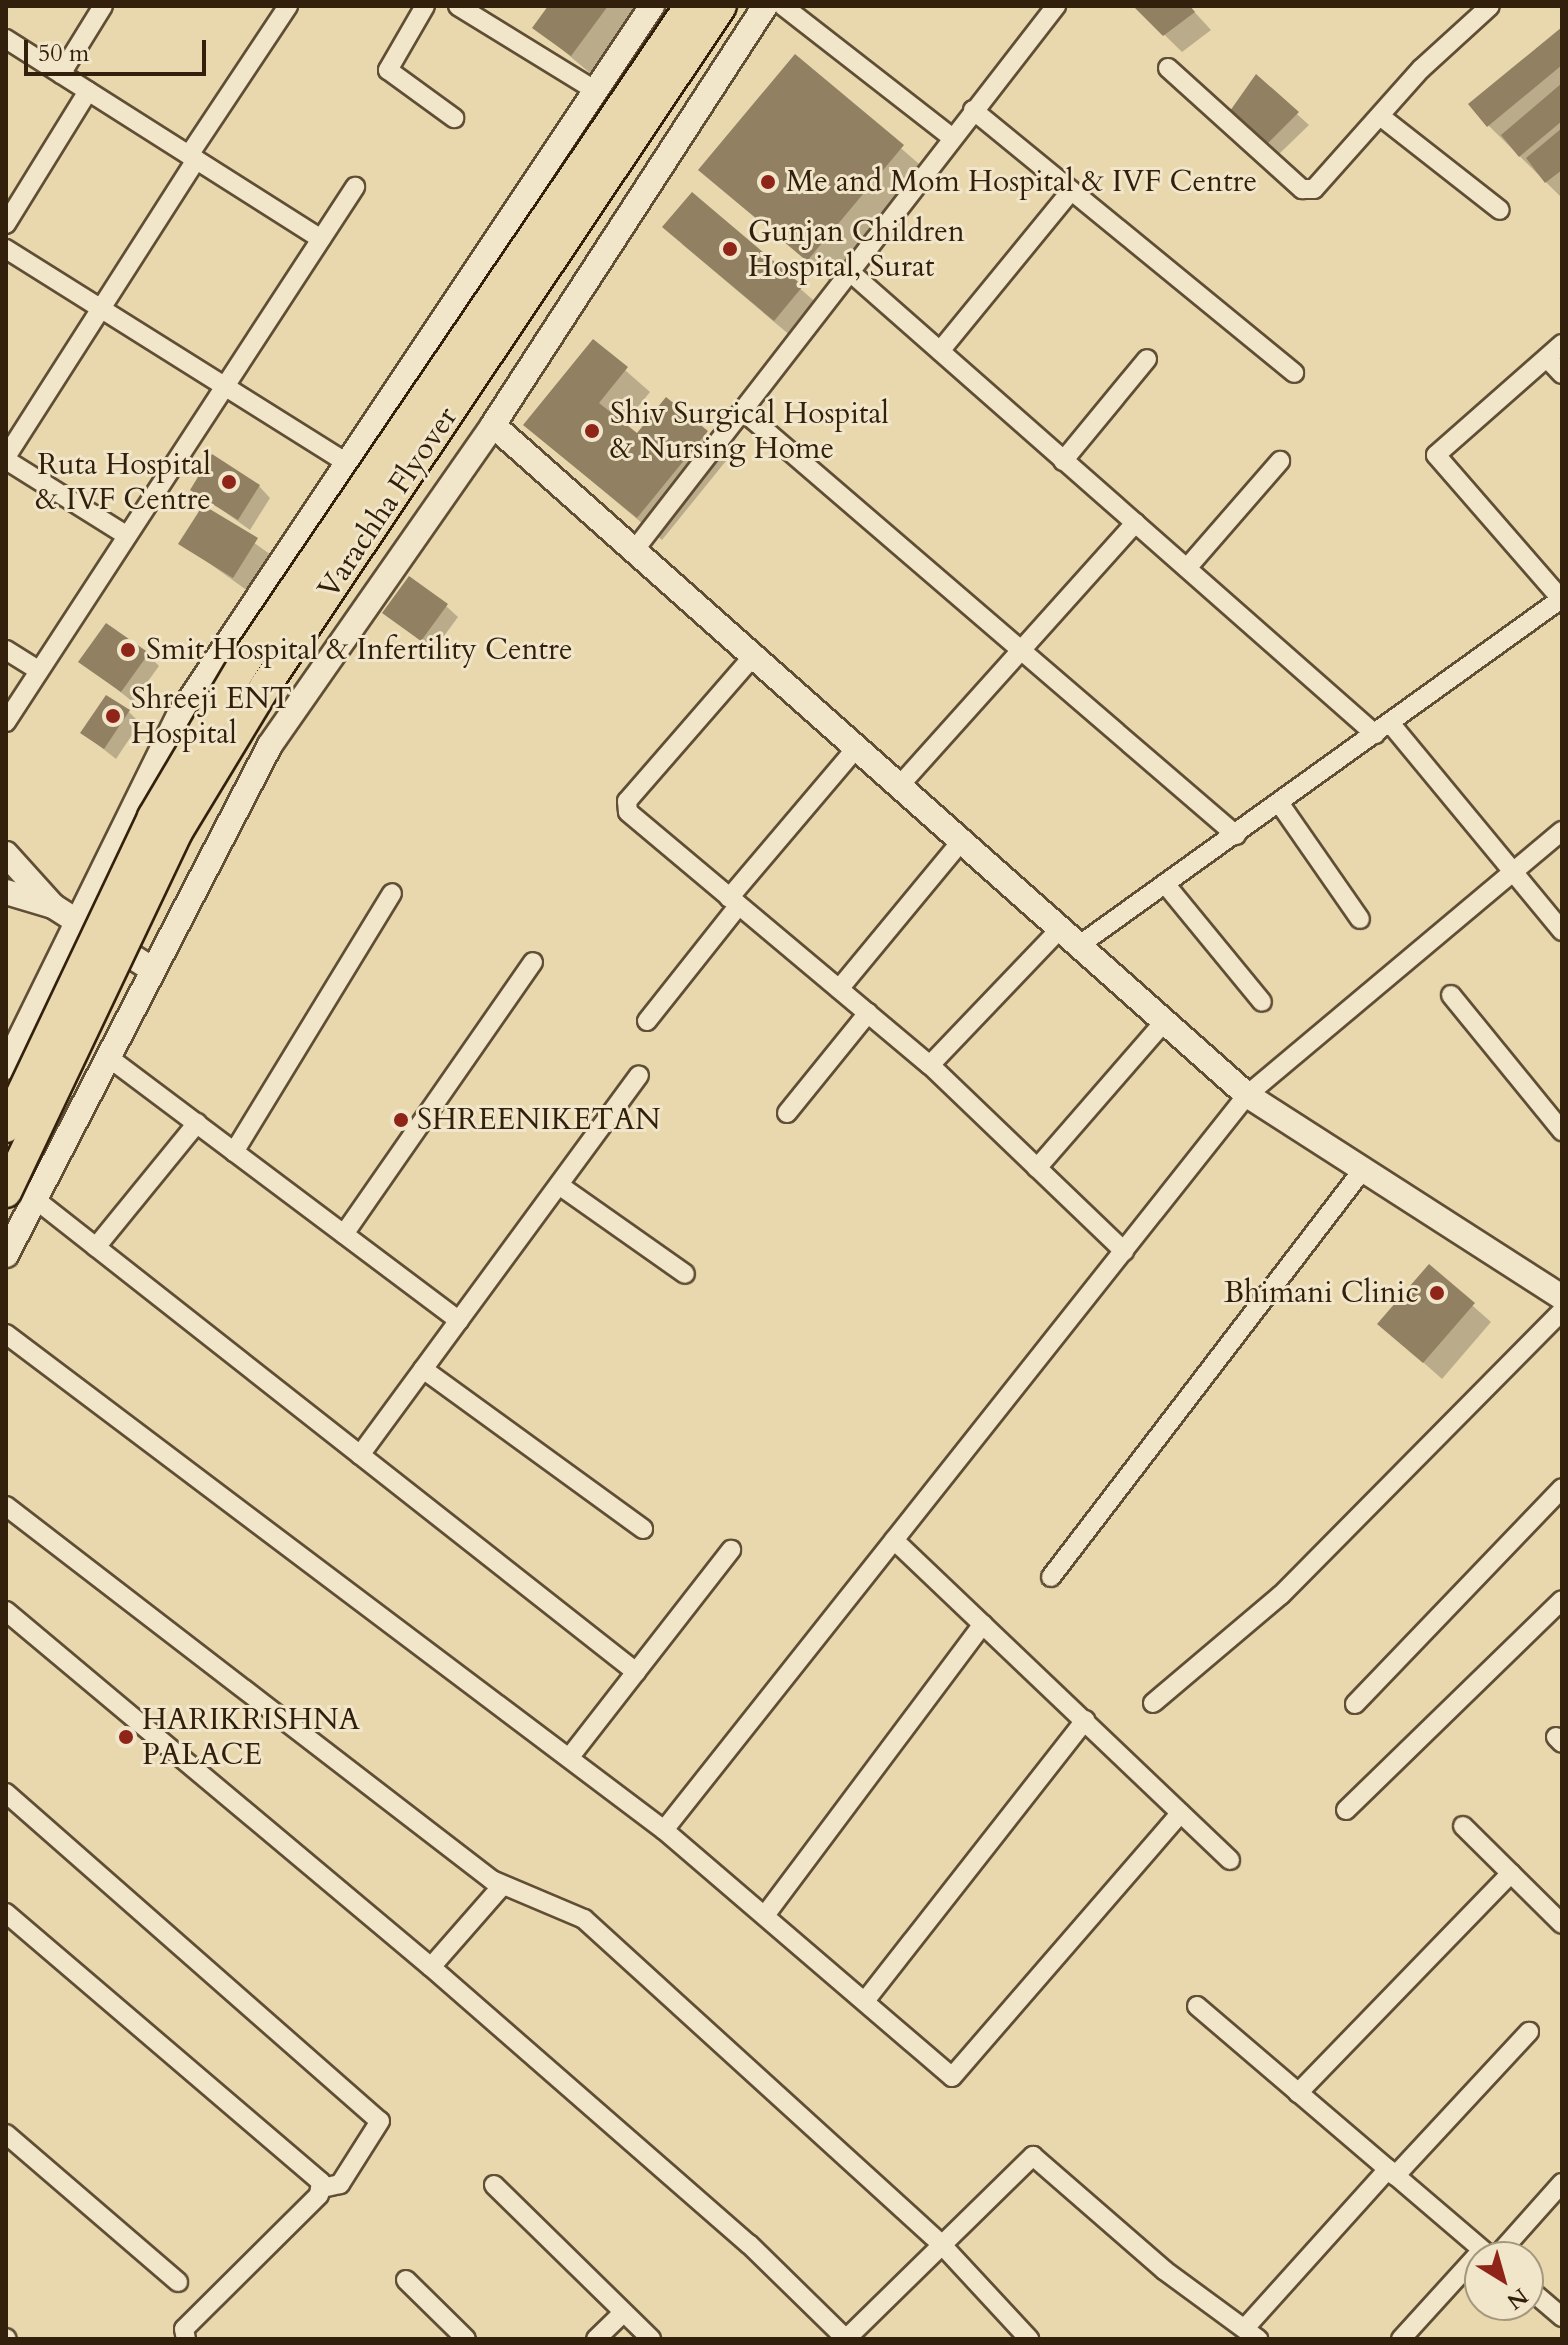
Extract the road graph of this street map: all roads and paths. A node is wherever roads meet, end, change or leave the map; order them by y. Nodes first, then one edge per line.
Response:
1 (103, 6) edge
2 (288, 6) edge
3 (425, 6) edge
4 (458, 6) edge
5 (652, 6) edge
6 (690, 6) edge
7 (721, 6) edge
8 (765, 6) edge
9 (783, 6) edge
10 (1056, 6) edge
11 (1490, 6) edge
12 (6, 39) edge
13 (1168, 68) dead end
14 (61, 74) junction
15 (88, 91) junction
16 (596, 91) junction
17 (973, 110) junction
18 (1380, 116) junction
19 (454, 118) dead end
20 (951, 137) junction
21 (192, 158) junction
22 (355, 187) dead end
23 (1071, 191) junction
24 (1500, 210) dead end
25 (6, 224) edge
26 (321, 239) junction
27 (6, 249) edge
28 (849, 271) junction
29 (102, 309) junction
30 (1562, 344) edge
31 (940, 351) junction
32 (1547, 358) junction
33 (1147, 359) dead end
34 (1294, 373) dead end
35 (1562, 374) edge
36 (226, 388) junction
37 (744, 412) junction
38 (493, 425) junction
39 (6, 459) edge
40 (344, 461) junction
41 (1063, 461) junction
42 (1280, 461) dead end
43 (1135, 523) junction
44 (126, 535) junction
45 (636, 548) junction
46 (1187, 568) junction
47 (1562, 600) edge
48 (6, 650) edge
49 (1023, 652) junction
50 (755, 654) junction
51 (39, 671) junction
52 (6, 722) edge
53 (1383, 728) junction
54 (858, 746) junction
55 (901, 784) junction
56 (1280, 804) junction
57 (1562, 831) edge
58 (1236, 835) junction
59 (963, 839) junction
60 (6, 854) edge
61 (1513, 870) junction
62 (1166, 885) junction
63 (6, 892) edge
64 (392, 893) dead end
65 (734, 902) junction
66 (63, 913) junction
67 (1360, 919) dead end
68 (1062, 927) junction
69 (1562, 931) edge
70 (1081, 944) junction
71 (533, 962) dead end
72 (153, 970) junction
73 (839, 989) junction
74 (1451, 995) dead end
75 (1262, 1002) dead end
76 (868, 1013) junction
77 (647, 1021) dead end
78 (1164, 1022) junction
79 (108, 1057) junction
80 (930, 1065) junction
81 (6, 1067) edge
82 (639, 1075) dead end
83 (1247, 1095) junction
84 (787, 1113) dead end
85 (197, 1123) junction
86 (6, 1127) edge
87 (1562, 1131) edge
88 (234, 1152) junction
89 (1037, 1168) junction
90 (1361, 1172) junction
91 (559, 1185) junction
92 (20, 1196) edge
93 (344, 1234) junction
94 (96, 1247) junction
95 (1124, 1251) junction
96 (6, 1255) edge
97 (685, 1274) dead end
98 (1562, 1297) edge
99 (1562, 1311) edge
100 (459, 1321) junction
101 (6, 1334) edge
102 (423, 1369) junction
103 (360, 1455) junction
104 (1562, 1488) edge
105 (6, 1506) edge
106 (643, 1529) dead end
107 (894, 1540) junction
108 (731, 1550) dead end
109 (1051, 1577) dead end
110 (1562, 1600) edge
111 (6, 1611) edge
112 (983, 1624) junction
113 (636, 1672) junction
114 (1153, 1703) dead end
115 (1355, 1704) dead end
116 (1085, 1720) junction
117 (569, 1758) junction
118 (6, 1793) edge
119 (1346, 1810) dead end
120 (1181, 1813) junction
121 (1463, 1826) dead end
122 (664, 1830) junction
123 (1230, 1860) dead end
124 (1511, 1873) junction
125 (502, 1886) junction
126 (6, 1913) edge
127 (766, 1914) junction
128 (1562, 1924) edge
129 (431, 1967) junction
130 (865, 2001) junction
131 (1197, 2006) dead end
132 (1529, 2032) dead end
133 (1298, 2093) junction
134 (6, 2134) edge
135 (1392, 2172) junction
136 (1562, 2183) edge
137 (494, 2185) dead end
138 (322, 2188) junction
139 (1473, 2241) edge
140 (1504, 2241) edge
141 (943, 2246) junction
142 (406, 2280) dead end
143 (1464, 2280) edge
144 (178, 2282) dead end
145 (1544, 2302) edge
146 (623, 2313) junction
147 (1562, 2317) edge
148 (1252, 2333) edge
149 (186, 2339) edge
150 (466, 2339) edge
151 (596, 2339) edge
152 (651, 2339) edge
153 (846, 2339) edge
154 (1029, 2339) edge
155 (1401, 2339) edge

1 - 14 street
2 - 21 street
3 - 19 street
4 - 16 street
5 - 16 street
6 - 86 main road, Varachha Flyover, bridge
7 - 92 main road, Varachha Flyover, bridge
8 - 38 street
9 - 20 street
10 - 17 street
11 - 18 street
12 - 14 street
13 - 18 street
14 - 15 street
15 - 21 street
15 - 25 street
16 - 40 street
17 - 20 street
17 - 23 street
18 - 24 street
20 - 28 street
21 - 26 street
21 - 29 street
22 - 26 street
23 - 31 street
23 - 34 street
26 - 36 street
27 - 29 street
28 - 31 street
28 - 37 street
29 - 36 street
29 - 39 street
30 - 32 street
31 - 41 street
32 - 35 street
32 - 47 street
33 - 41 street
36 - 40 street
36 - 44 street
37 - 45 street
37 - 49 street
38 - 45 street
38 - 72 street
39 - 44 street
40 - 66 street
41 - 43 street
42 - 46 street
43 - 46 street
43 - 49 street
44 - 51 street
45 - 50 street
46 - 53 street
47 - 53 street
48 - 51 street
49 - 55 street
49 - 58 street
50 - 54 street
50 - 65 street
51 - 52 street
53 - 56 street
53 - 61 street
54 - 55 street
54 - 65 street
55 - 59 street
56 - 58 street
56 - 67 street
57 - 61 street
58 - 62 street
59 - 68 street
59 - 73 street
60 - 66 street
61 - 69 street
61 - 83 street
62 - 70 street
62 - 75 street
63 - 66 street
64 - 88 street
65 - 73 street
65 - 77 street
66 - 72 street
66 - 81 street
68 - 70 street
68 - 80 street
70 - 78 street
71 - 93 street
72 - 79 street
73 - 76 street
74 - 87 street
76 - 80 street
76 - 84 street
78 - 83 street
78 - 89 street
79 - 85 street
79 - 92 street
80 - 89 street
82 - 91 street
83 - 90 street
83 - 95 street
85 - 88 street
85 - 94 street
88 - 93 street
89 - 95 street
90 - 98 street
90 - 109 street
91 - 97 street
91 - 100 street
92 - 94 street
92 - 96 street
93 - 100 street
94 - 103 street
95 - 107 street
99 - 114 street
100 - 102 street
101 - 117 street
102 - 103 street
102 - 106 street
103 - 113 street
104 - 115 street
105 - 125 street
107 - 112 street
107 - 122 street
108 - 113 street
110 - 119 street
111 - 129 street
112 - 116 street
112 - 127 street
113 - 117 street
116 - 120 street
116 - 130 street
117 - 122 street
118 - 138 street
120 - 123 street
120 - 130 street
121 - 124 street
122 - 127 street
124 - 128 street
124 - 133 street
125 - 129 street
125 - 141 street
126 - 138 street
127 - 130 street
129 - 153 street
131 - 133 street
132 - 135 street
133 - 135 street
134 - 144 street
135 - 139 street
135 - 148 street
136 - 140 street
137 - 146 street
138 - 149 street
141 - 148 street
141 - 153 street
141 - 154 street
142 - 150 street
143 - 155 street
145 - 147 street
146 - 151 street
146 - 152 street

